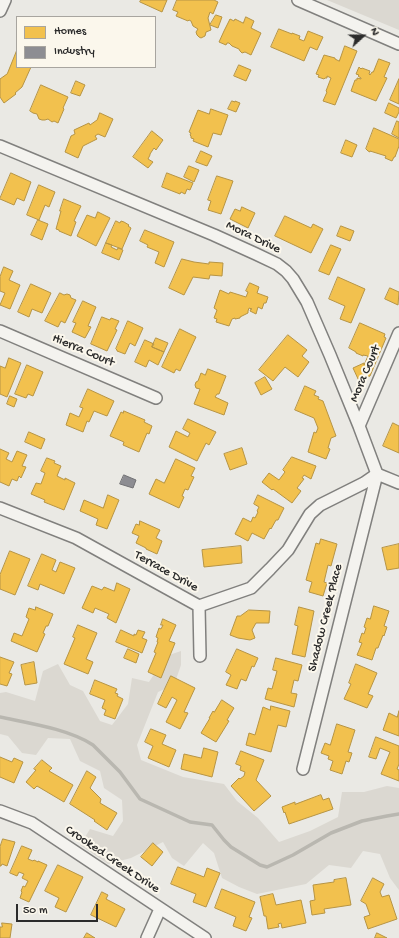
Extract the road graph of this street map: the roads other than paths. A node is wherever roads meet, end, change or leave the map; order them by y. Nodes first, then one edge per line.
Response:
1 (5, 0) edge
2 (298, 0) edge
3 (0, 11) edge
4 (399, 44) edge
5 (0, 146) edge
6 (0, 331) edge
7 (399, 333) edge
8 (156, 398) dead end
9 (359, 426) junction
10 (377, 474) junction
11 (399, 484) edge
12 (0, 508) edge
13 (199, 606) junction
14 (200, 656) dead end
15 (302, 769) dead end
16 (0, 811) edge
17 (160, 909) junction
18 (147, 938) edge
19 (205, 938) edge

1 - 3 street
2 - 4 street
5 - 9 street, Mora Drive
6 - 8 street, Hierra Court
7 - 9 street, Mora Court
9 - 10 street, Mora Drive
10 - 11 street
10 - 13 street, Terrace Drive
10 - 15 street, Shadow Creek Place
12 - 13 street, Terrace Drive
13 - 14 street
16 - 17 street, Crooked Creek Drive
17 - 18 street
17 - 19 street, Crooked Creek Drive

